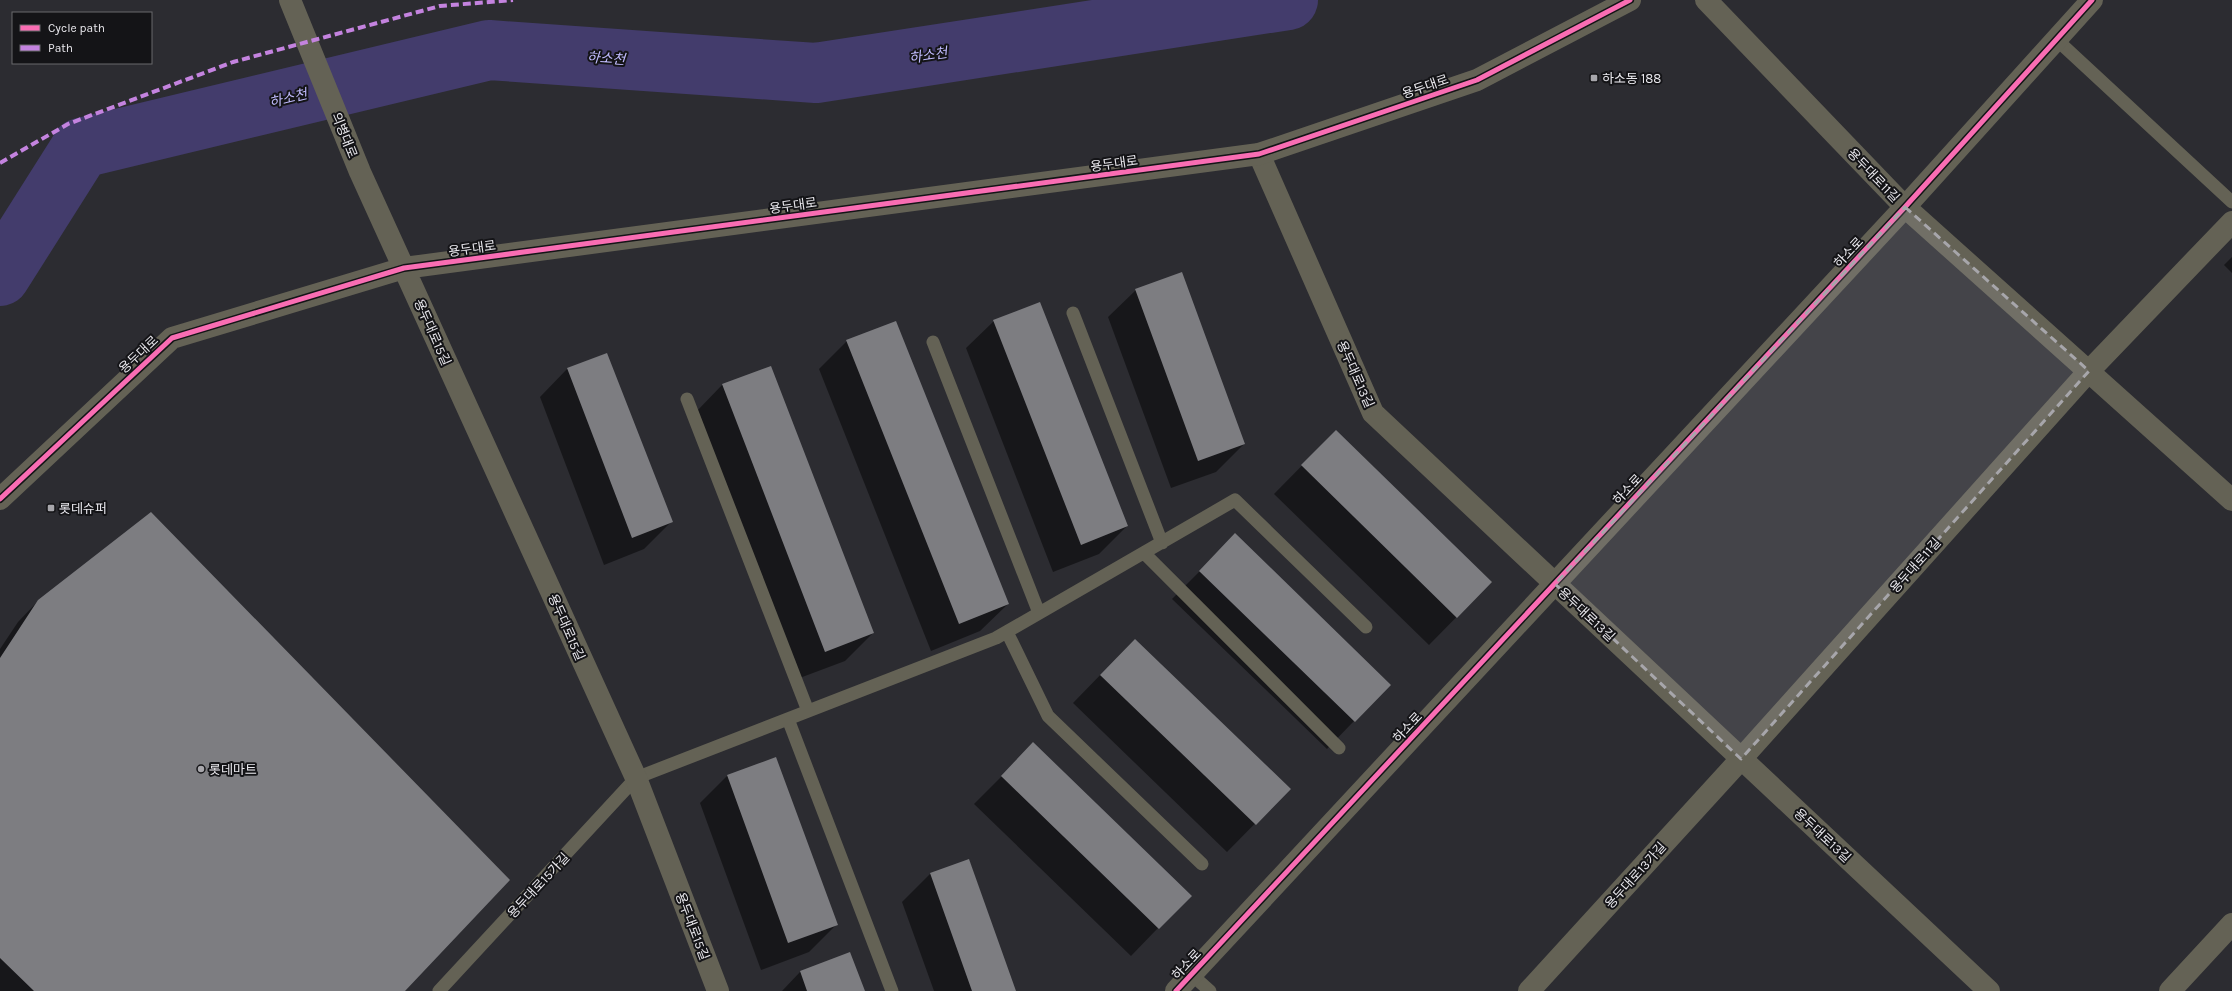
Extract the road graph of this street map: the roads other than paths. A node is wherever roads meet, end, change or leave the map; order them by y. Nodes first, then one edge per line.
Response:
1 (290, 0) edge
2 (1630, 0) edge
3 (1706, 0) edge
4 (2092, 0) edge
5 (2057, 40) junction
6 (1259, 154) junction
7 (2232, 202) edge
8 (1905, 208) junction
9 (2232, 222) edge
10 (404, 268) junction
11 (1073, 313) dead end
12 (933, 342) dead end
13 (2089, 371) junction
14 (687, 400) dead end
15 (0, 499) edge
16 (2232, 500) edge
17 (1162, 543) junction
18 (1144, 553) junction
19 (1554, 584) junction
20 (1039, 613) junction
21 (1366, 627) dead end
22 (1007, 632) junction
23 (808, 711) junction
24 (788, 719) junction
25 (1339, 748) dead end
26 (1741, 759) junction
27 (636, 778) junction
28 (1202, 864) dead end
29 (2232, 924) edge
30 (1191, 974) junction
31 (439, 991) edge
32 (718, 991) edge
33 (892, 991) edge
34 (1176, 991) edge
35 (1210, 991) edge
36 (1528, 991) edge
37 (1989, 991) edge
38 (2170, 991) edge

1 - 10 street, 의병대로
2 - 6 street, 용두대로
3 - 8 street, 용두대로11길
4 - 5 street, 하소로
5 - 7 lane
5 - 8 street, 하소로
6 - 10 street, 용두대로
6 - 19 street, 용두대로13길
8 - 13 street, 용두대로11길
8 - 19 street, 하소로
9 - 13 street
10 - 15 street, 용두대로
10 - 27 street, 용두대로15길
11 - 17 lane
12 - 20 lane
13 - 16 street, 용두대로11길
13 - 26 street, 용두대로11길
14 - 23 lane
17 - 18 lane
17 - 21 lane
18 - 20 lane
18 - 25 lane
19 - 26 street, 용두대로13길
19 - 30 street, 하소로
20 - 22 lane
22 - 23 lane
22 - 28 lane
23 - 24 lane
24 - 27 lane
24 - 33 lane
26 - 36 street, 용두대로13가길
26 - 37 street, 용두대로13길
27 - 31 lane, 용두대로15가길
27 - 32 street, 용두대로15길
29 - 38 street
30 - 34 street, 하소로
30 - 35 lane

